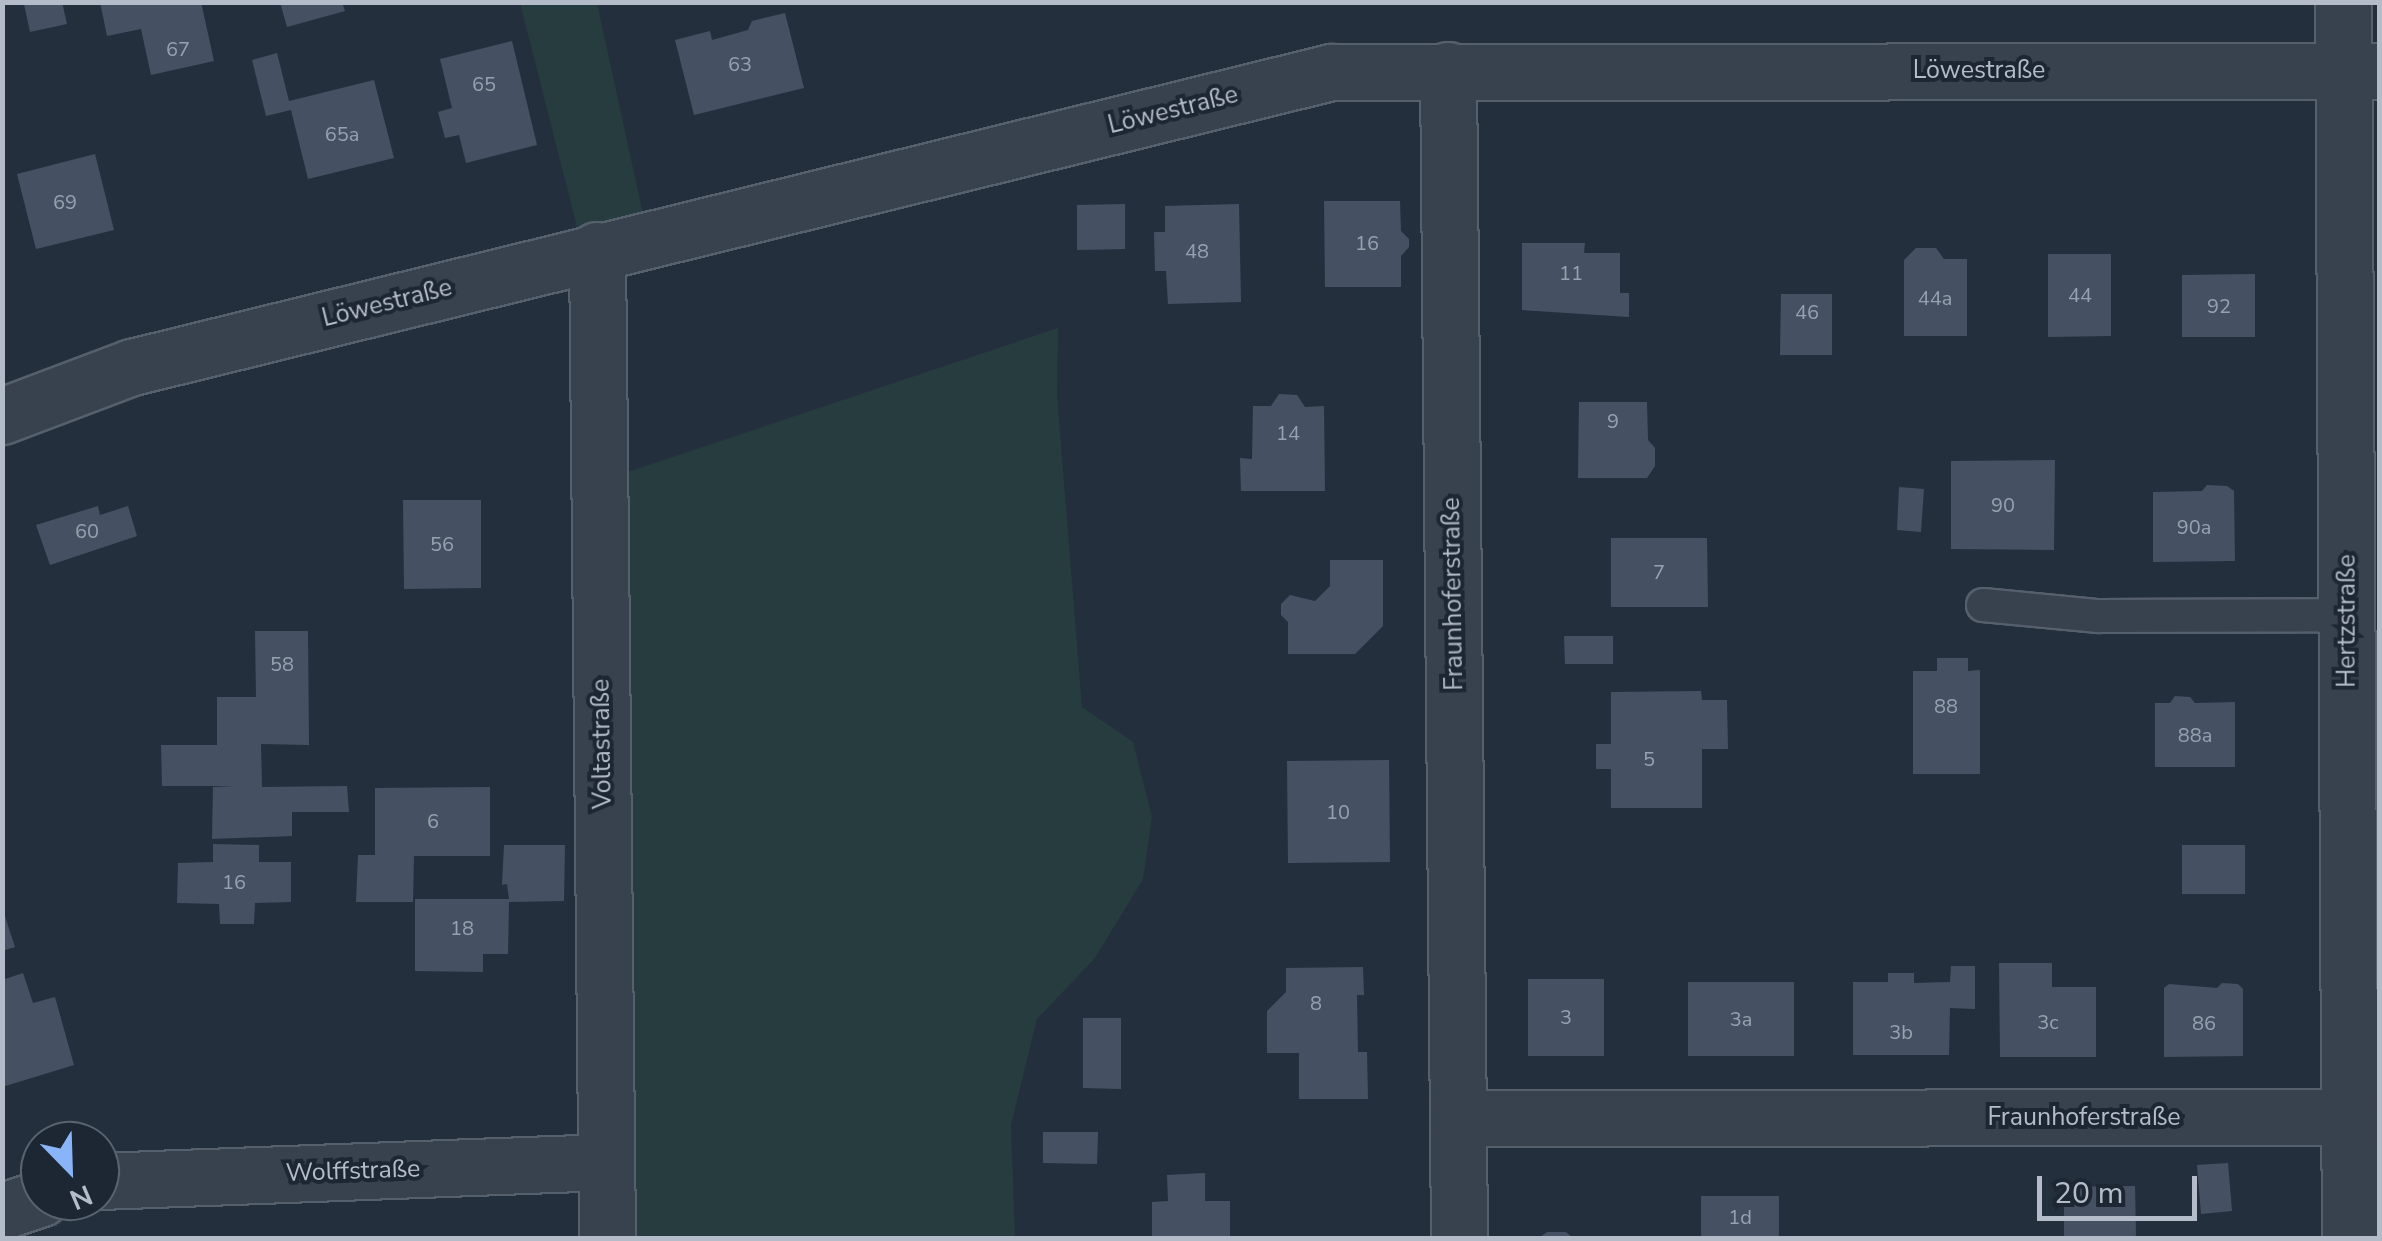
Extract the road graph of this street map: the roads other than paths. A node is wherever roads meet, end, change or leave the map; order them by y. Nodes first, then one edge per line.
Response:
1 (2344, 2) edge
2 (1448, 70) junction
3 (2362, 70) edge
4 (597, 250) junction
5 (2, 416) edge
6 (1983, 605) dead end
7 (2347, 615) junction
8 (1458, 1118) junction
9 (2360, 1129) edge
10 (606, 1162) junction
11 (120, 1180) edge
12 (607, 1238) edge
13 (1459, 1238) edge
14 (2350, 1238) edge

1 - 3 street, Hertzstraße
2 - 3 street, Löwestraße
2 - 4 street, Löwestraße
2 - 8 street, Fraunhoferstraße
3 - 7 street, Hertzstraße
4 - 5 street, Löwestraße
4 - 10 street, Voltastraße
6 - 7 lane
7 - 9 street, Hertzstraße
8 - 9 street, Fraunhoferstraße
8 - 13 street, Fraunhoferstraße
9 - 14 street, Hertzstraße
10 - 11 street, Wolffstraße
10 - 12 street, Voltastraße

